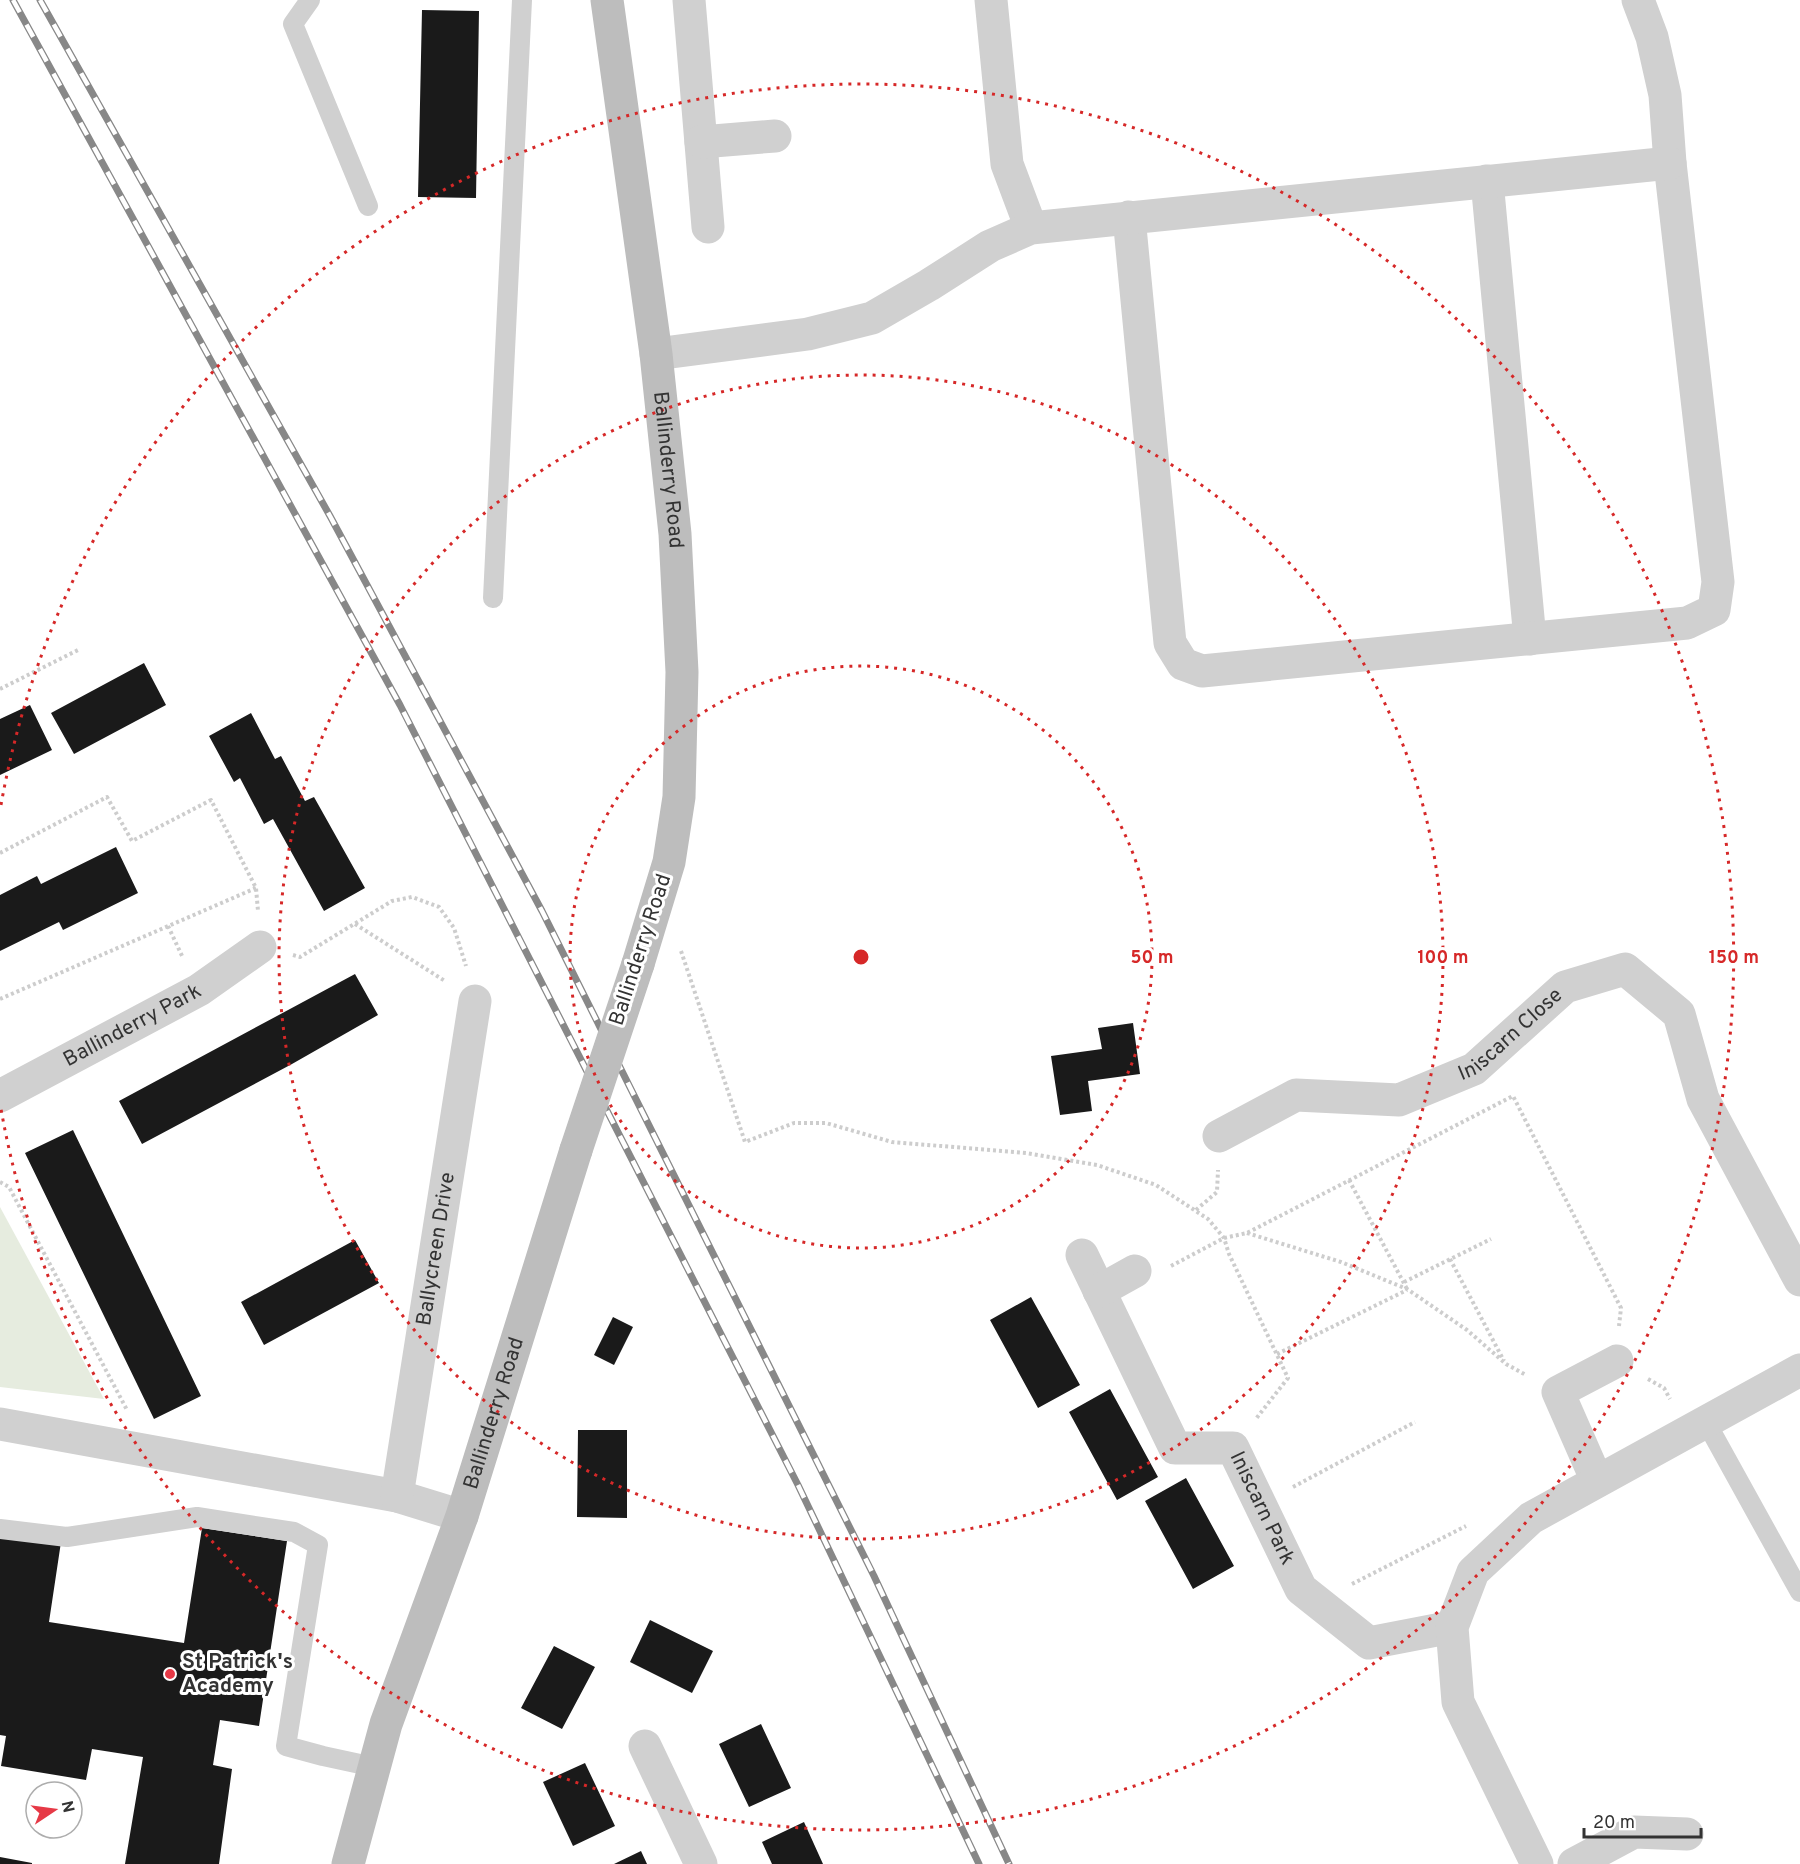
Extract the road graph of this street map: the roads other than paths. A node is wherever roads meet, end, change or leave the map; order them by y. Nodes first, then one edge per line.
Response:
1 (310, 0) edge
2 (522, 0) edge
3 (607, 0) edge
4 (689, 0) edge
5 (991, 0) edge
6 (1638, 0) edge
7 (775, 136) dead end
8 (701, 142) junction
9 (1670, 163) junction
10 (1487, 181) junction
11 (368, 206) dead end
12 (1129, 217) junction
13 (708, 227) dead end
14 (1031, 228) junction
15 (656, 354) junction
16 (494, 598) dead end
17 (1530, 639) junction
18 (260, 947) road end
19 (475, 1001) road end
20 (0, 1096) edge
21 (1219, 1136) road end
22 (1082, 1255) dead end
23 (1135, 1271) road end
24 (1800, 1280) edge
25 (1099, 1291) junction
26 (1617, 1361) road end
27 (1800, 1370) edge
28 (0, 1424) edge
29 (1697, 1426) junction
30 (1597, 1481) junction
31 (397, 1496) junction
32 (462, 1516) junction
33 (0, 1529) edge
34 (1800, 1592) edge
35 (1452, 1628) junction
36 (645, 1746) dead end
37 (374, 1767) junction
38 (1687, 1834) dead end
39 (348, 1864) edge
40 (701, 1864) edge
41 (1537, 1864) edge
42 (1574, 1864) edge

1 - 11 lane
2 - 16 lane
3 - 15 main road, Ballinderry Road
4 - 8 street
5 - 14 street
6 - 9 street
7 - 8 street
8 - 13 street
9 - 10 street
9 - 17 street
10 - 12 street
10 - 17 street
12 - 14 street
12 - 17 street
14 - 15 street
15 - 32 main road, Ballinderry Road, bridge
18 - 20 street, Ballinderry Park
19 - 31 street, Ballycreen Drive
21 - 24 street, Iniscarn Close
22 - 25 street, Iniscarn Park
23 - 25 street
25 - 35 street, Iniscarn Park
26 - 30 street
27 - 29 street
28 - 31 street
29 - 30 street
29 - 34 lane
30 - 35 street
31 - 32 street
32 - 37 main road, Ballinderry Road
33 - 37 lane
35 - 41 street
36 - 40 street
37 - 39 main road, Ballinderry Road
38 - 42 street

